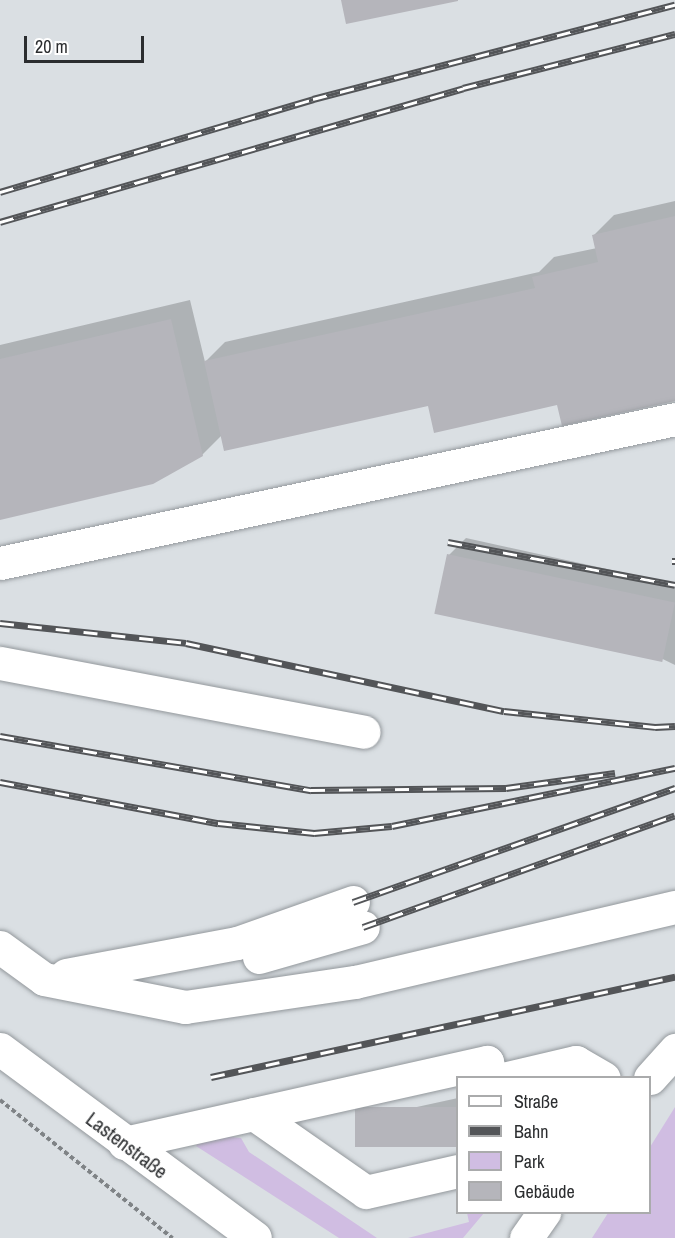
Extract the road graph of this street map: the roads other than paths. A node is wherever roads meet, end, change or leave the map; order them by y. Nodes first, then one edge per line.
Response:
1 (675, 419) edge
2 (0, 562) edge
3 (0, 663) edge
4 (364, 732) dead end
5 (675, 907) edge
6 (358, 914) dead end
7 (0, 947) edge
8 (44, 979) junction
9 (0, 1049) edge
10 (675, 1050) edge
11 (572, 1070) edge
12 (491, 1076) edge
13 (516, 1076) edge
14 (599, 1076) edge
15 (651, 1077) edge
16 (254, 1114) junction
17 (124, 1143) junction
18 (456, 1172) edge
19 (543, 1214) edge
20 (255, 1238) edge
21 (526, 1238) edge

1 - 2 street
3 - 4 street
5 - 8 street
6 - 8 street
7 - 8 street
9 - 17 street, Lastenstraße
10 - 15 street
11 - 13 street
11 - 14 street
12 - 16 street
16 - 17 street
16 - 18 street
17 - 20 street, Lastenstraße
19 - 21 street

